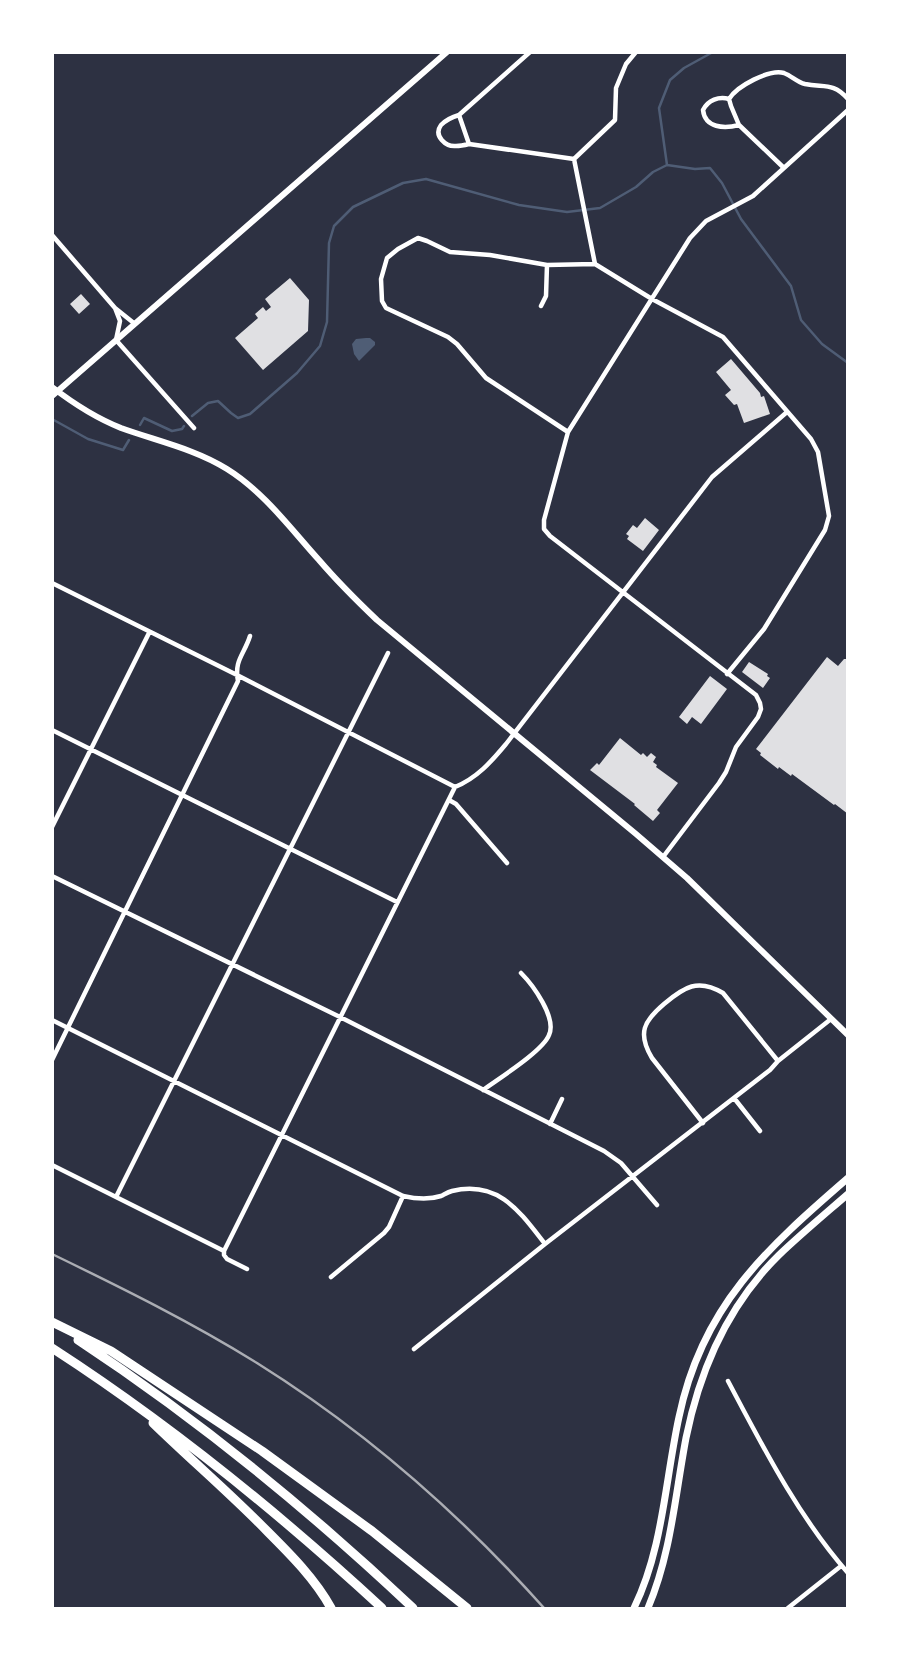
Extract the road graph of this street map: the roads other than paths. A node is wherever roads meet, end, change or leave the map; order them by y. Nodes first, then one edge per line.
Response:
1 (447, 52) edge
2 (530, 52) edge
3 (636, 52) edge
4 (730, 99) junction
5 (848, 99) edge
6 (848, 110) edge
7 (458, 115) junction
8 (738, 125) junction
9 (469, 144) junction
10 (574, 159) junction
11 (784, 168) junction
12 (52, 235) edge
13 (547, 264) junction
14 (595, 264) junction
15 (652, 299) junction
16 (541, 306) dead end
17 (115, 308) junction
18 (135, 324) junction
19 (116, 340) junction
20 (54, 392) edge
21 (787, 412) junction
22 (194, 428) dead end
23 (568, 432) junction
24 (52, 583) edge
25 (622, 593) junction
26 (149, 632) junction
27 (250, 636) dead end
28 (388, 654) dead end
29 (727, 674) junction
30 (237, 675) junction
31 (52, 730) edge
32 (347, 732) junction
33 (514, 734) junction
34 (91, 749) junction
35 (455, 787) junction
36 (183, 795) junction
37 (449, 800) junction
38 (52, 827) edge
39 (290, 848) junction
40 (663, 857) junction
41 (507, 863) dead end
42 (52, 876) edge
43 (398, 902) junction
44 (125, 911) junction
45 (232, 965) junction
46 (521, 973) dead end
47 (340, 1017) junction
48 (831, 1019) junction
49 (52, 1020) edge
50 (69, 1028) junction
51 (848, 1035) edge
52 (52, 1060) edge
53 (778, 1061) junction
54 (174, 1080) junction
55 (483, 1090) junction
56 (734, 1098) junction
57 (562, 1099) dead end
58 (702, 1123) junction
59 (550, 1124) junction
60 (760, 1131) dead end
61 (282, 1135) junction
62 (52, 1165) edge
63 (633, 1177) junction
64 (848, 1178) edge
65 (848, 1194) edge
66 (404, 1196) junction
67 (116, 1197) junction
68 (657, 1205) dead end
69 (545, 1244) junction
70 (224, 1251) junction
71 (247, 1269) dead end
72 (331, 1277) dead end
73 (52, 1323) edge
74 (52, 1348) edge
75 (414, 1349) dead end
76 (728, 1381) dead end
77 (128, 1399) junction
78 (841, 1566) junction
79 (848, 1573) edge
80 (331, 1608) edge
81 (382, 1608) edge
82 (413, 1608) edge
83 (467, 1608) edge
84 (634, 1608) edge
85 (648, 1608) edge
86 (788, 1608) edge

1 - 18 main road
2 - 7 street
3 - 10 street
4 - 5 street
4 - 8 street
4 - 8 street
6 - 11 street
7 - 9 street
7 - 9 street
8 - 11 street
9 - 10 street
10 - 14 street
11 - 15 street
12 - 17 street
13 - 14 street
13 - 16 street
13 - 23 street
14 - 15 street
15 - 21 street
15 - 23 street
17 - 18 street
17 - 19 street
18 - 19 main road
19 - 20 main road
19 - 22 street
20 - 33 main road
21 - 25 street
21 - 29 street
23 - 25 street
24 - 26 street
25 - 29 street
25 - 33 street
26 - 30 street
26 - 34 street
27 - 30 street
28 - 32 street
29 - 40 street
30 - 32 street
30 - 36 street
31 - 34 street
32 - 35 street
32 - 39 street
33 - 35 street
33 - 40 main road
34 - 36 street
34 - 38 street
35 - 37 street
36 - 39 street
36 - 44 street
37 - 41 street
37 - 43 street
39 - 43 street
39 - 45 street
40 - 48 main road
42 - 44 street
43 - 47 street
44 - 45 street
44 - 50 street
45 - 47 street
45 - 54 street
46 - 55 street
47 - 55 street
47 - 61 street
48 - 51 main road
48 - 53 street
49 - 50 street
50 - 52 street
50 - 54 street
53 - 56 street
53 - 58 street
54 - 61 street
54 - 67 street
55 - 59 street
56 - 58 street
56 - 60 street
57 - 59 street
58 - 63 street
59 - 63 street
61 - 66 street
61 - 70 street
62 - 67 street
63 - 68 street
63 - 69 street
64 - 84 main road
65 - 85 main road
66 - 69 street
66 - 72 street
67 - 70 street
69 - 75 street
70 - 71 street
73 - 82 highway
73 - 83 highway
74 - 77 highway
76 - 78 street
77 - 80 highway
77 - 81 highway
78 - 79 street
78 - 86 street

